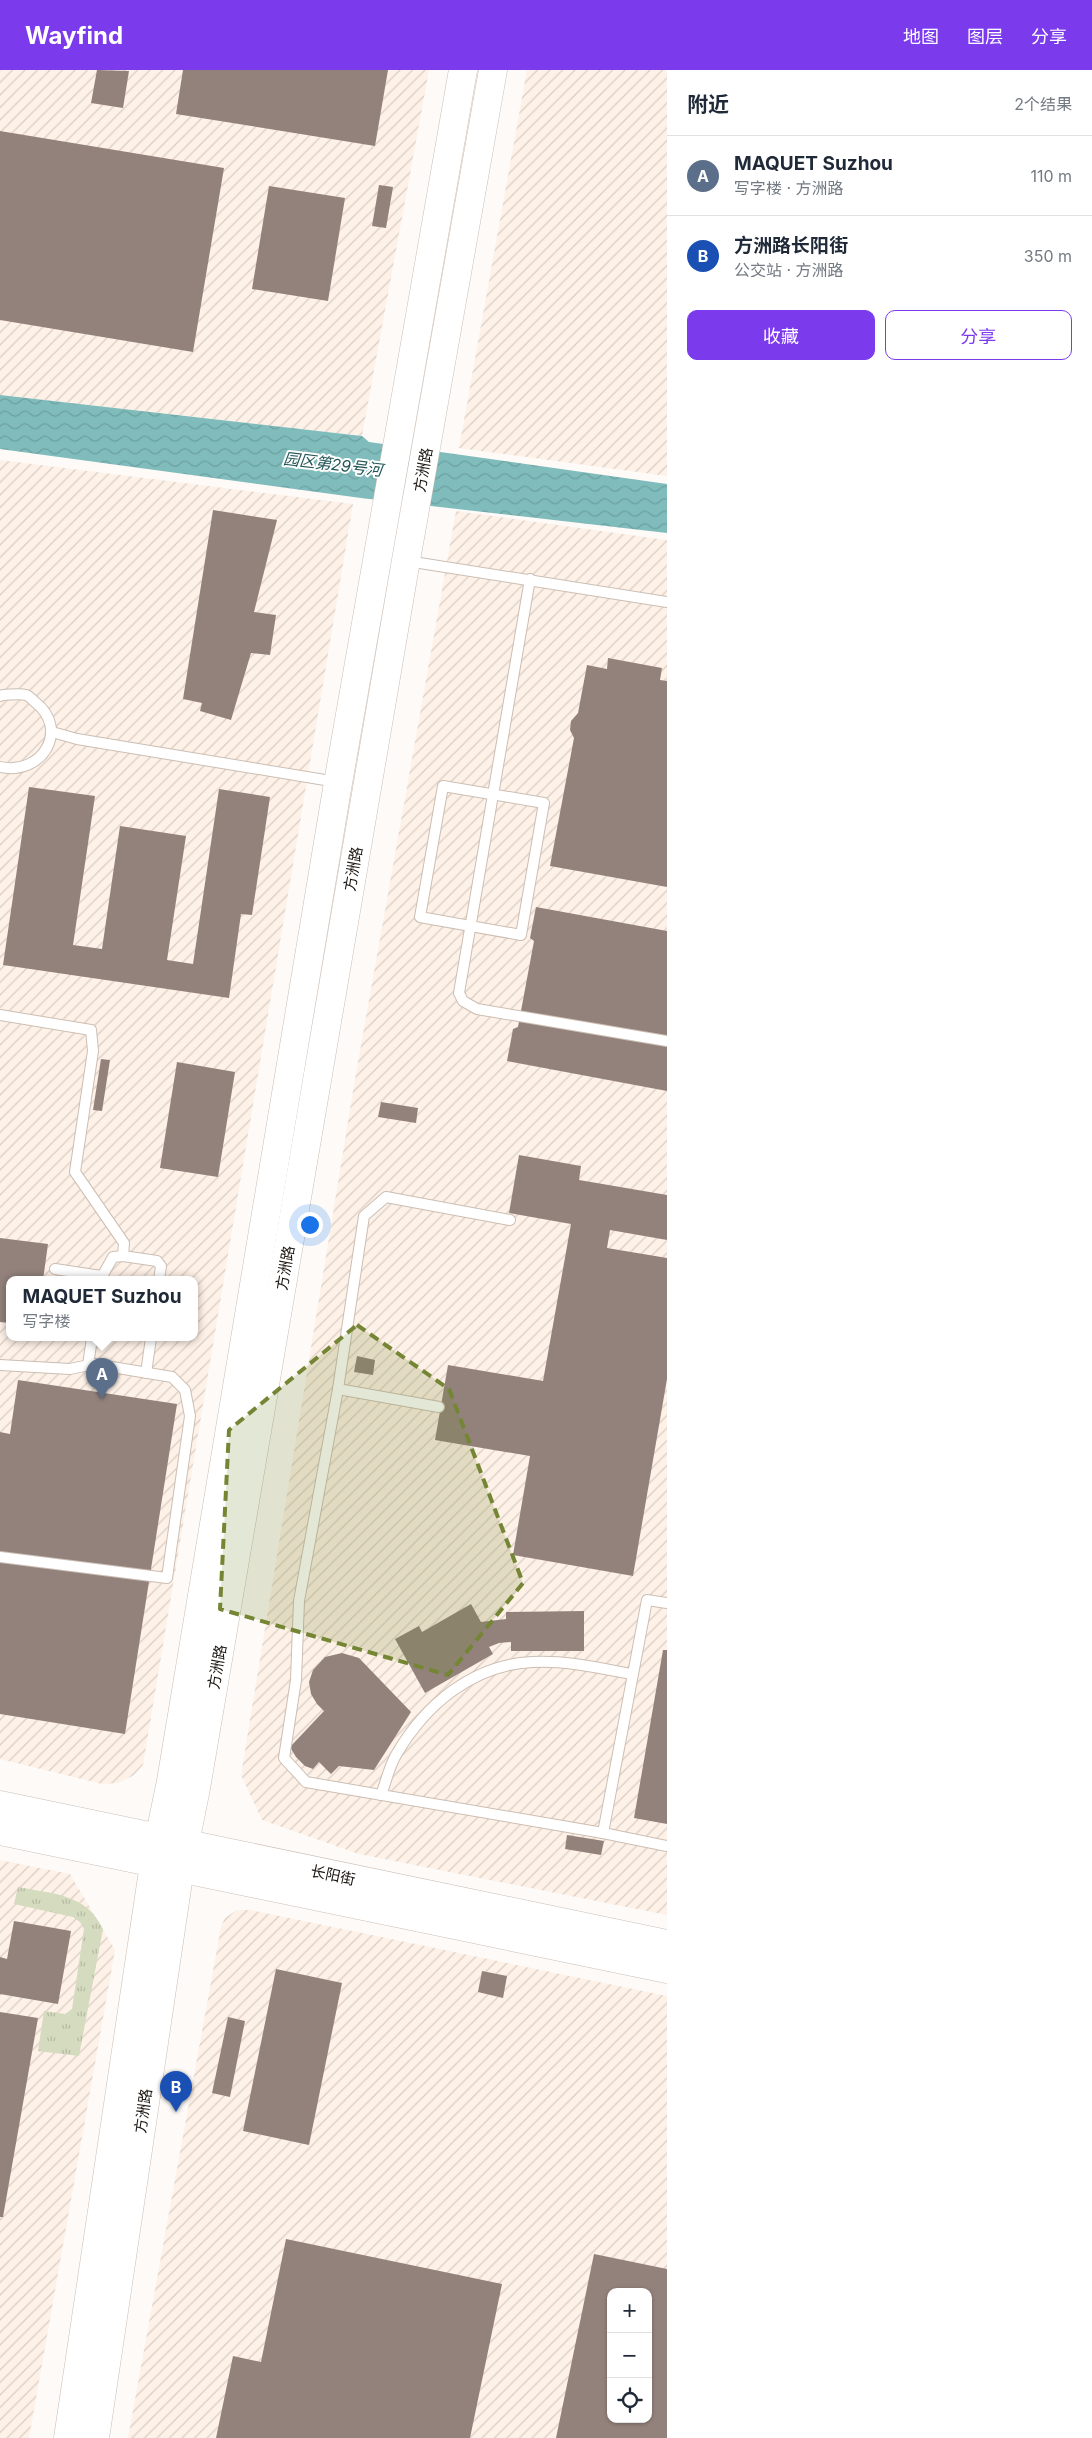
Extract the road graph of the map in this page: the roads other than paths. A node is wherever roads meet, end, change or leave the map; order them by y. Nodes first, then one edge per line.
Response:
1 (463, 70) edge
2 (493, 70) edge
3 (406, 560) junction
4 (530, 579) junction
5 (667, 602) edge
6 (0, 696) edge
7 (52, 732) junction
8 (0, 767) edge
9 (338, 782) junction
10 (493, 794) junction
11 (470, 926) junction
12 (0, 1015) edge
13 (667, 1041) edge
14 (510, 1220) dead end
15 (124, 1256) junction
16 (55, 1269) dead end
17 (90, 1276) edge
18 (101, 1276) edge
19 (160, 1276) edge
20 (92, 1341) edge
21 (151, 1341) edge
22 (0, 1365) edge
23 (88, 1365) junction
24 (146, 1372) junction
25 (338, 1389) junction
26 (439, 1407) dead end
27 (0, 1557) edge
28 (667, 1603) edge
29 (631, 1674) junction
30 (382, 1795) junction
31 (0, 1805) edge
32 (0, 1831) edge
33 (603, 1833) junction
34 (667, 1846) edge
35 (170, 1854) junction
36 (667, 1944) edge
37 (667, 1969) edge
38 (68, 2438) edge
39 (95, 2438) edge

1 - 9 main road, 方洲路
2 - 3 main road, 方洲路
3 - 4 lane
3 - 35 main road, 方洲路
4 - 5 lane
4 - 10 lane
6 - 7 lane
7 - 8 lane
7 - 9 lane
9 - 35 main road, 方洲路
10 - 11 lane
10 - 11 lane
10 - 11 lane
11 - 13 lane
12 - 15 lane
14 - 25 lane
15 - 18 lane
15 - 19 lane
16 - 17 lane
20 - 23 lane
21 - 24 lane
22 - 23 lane
23 - 24 lane
24 - 27 lane
25 - 26 lane
25 - 30 lane
28 - 29 lane
29 - 30 lane
29 - 33 lane
30 - 33 lane
31 - 35 main road, 长阳街
32 - 35 main road, 长阳街
33 - 34 lane
35 - 36 main road, 长阳街
35 - 37 main road, 长阳街
35 - 38 main road, 方洲路
35 - 39 main road, 方洲路

